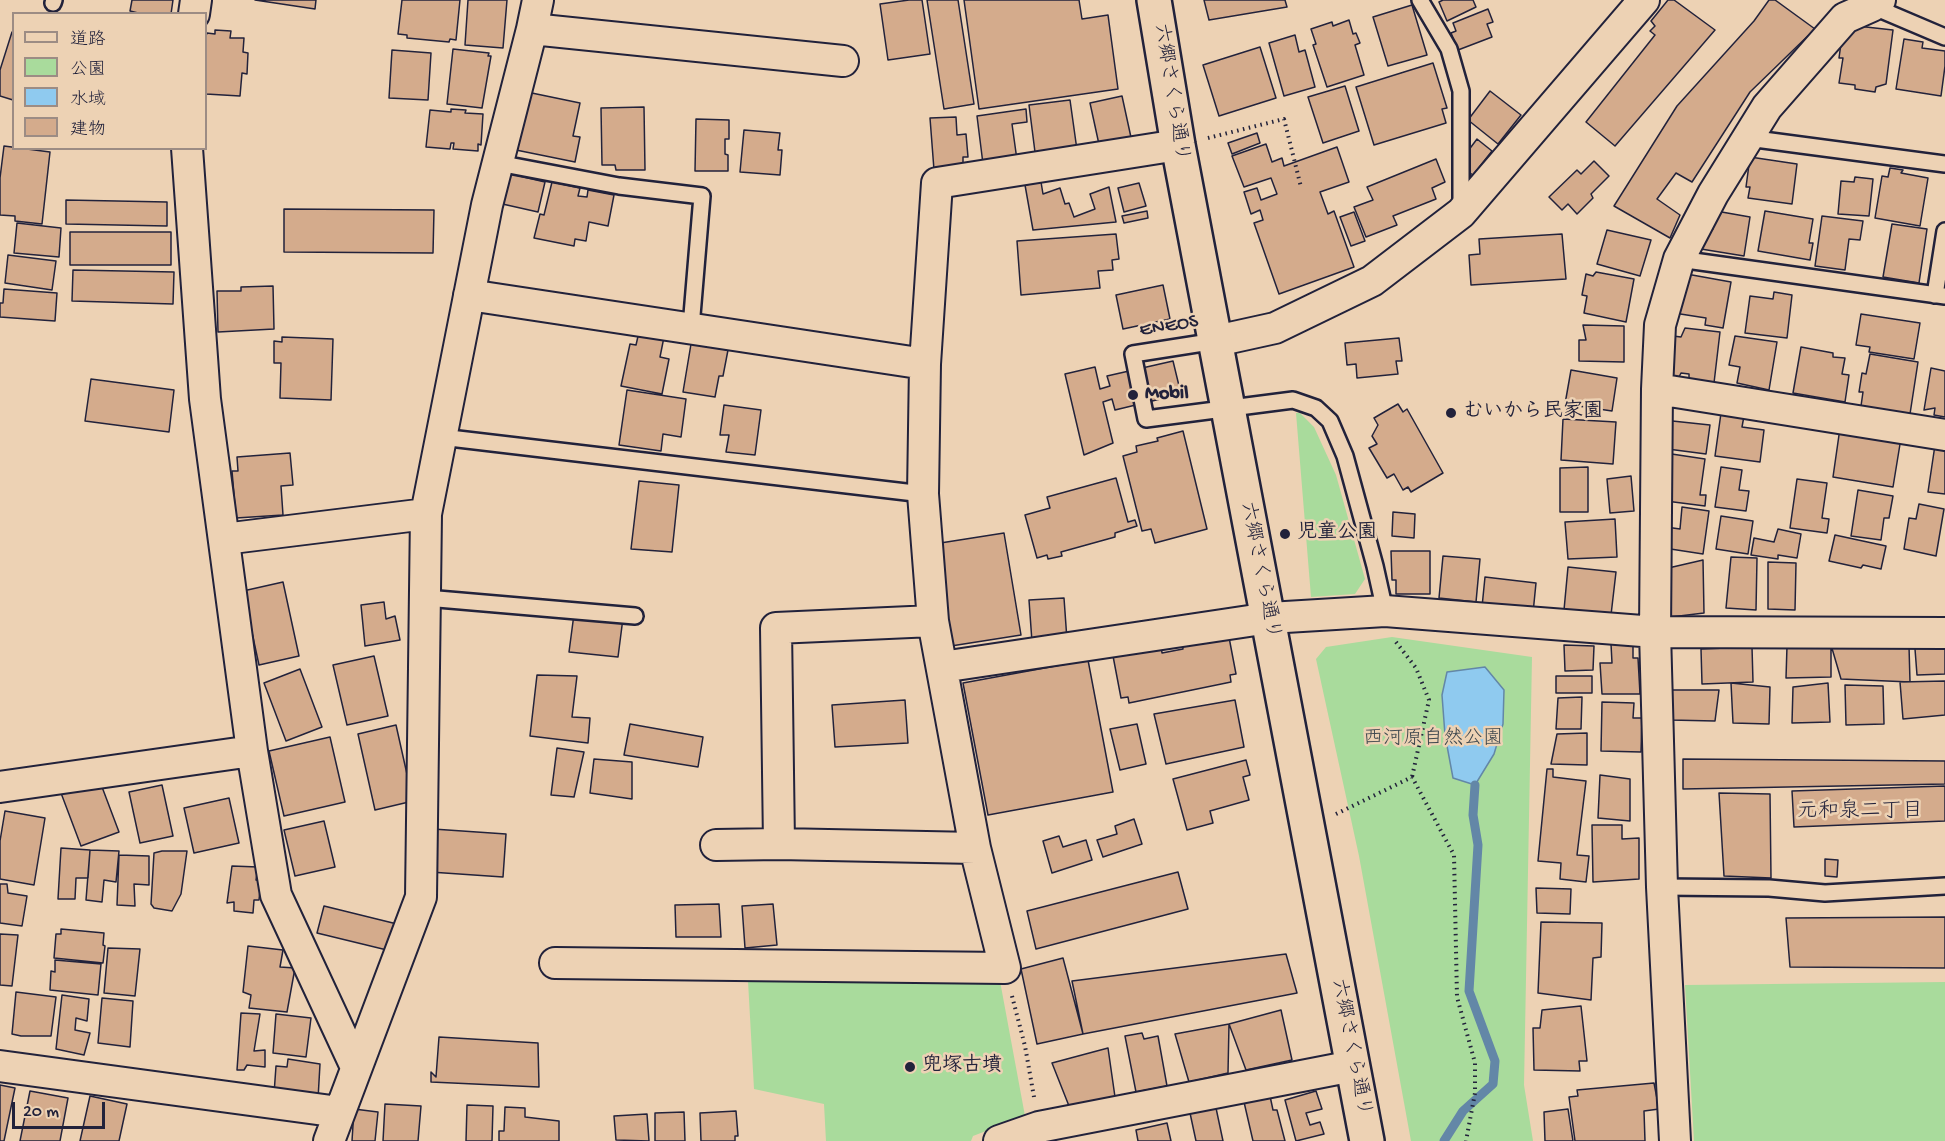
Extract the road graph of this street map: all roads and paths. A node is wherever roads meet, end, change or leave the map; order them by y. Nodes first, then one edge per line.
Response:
1 (538, 0) edge
2 (1154, 0) edge
3 (1420, 0) edge
4 (1644, 0) edge
5 (1876, 3) edge
6 (532, 29) junction
7 (1945, 37) edge
8 (843, 61) dead end
9 (1748, 138) junction
10 (1178, 145) junction
11 (186, 150) edge
12 (498, 164) junction
13 (1945, 164) edge
14 (1301, 187) dead end
15 (1461, 213) junction
16 (1945, 231) edge
17 (1679, 259) junction
18 (469, 294) junction
19 (1940, 296) edge
20 (691, 327) junction
21 (1216, 341) junction
22 (925, 364) junction
23 (1657, 389) junction
24 (1228, 407) junction
25 (1945, 435) edge
26 (441, 437) junction
27 (923, 494) junction
28 (426, 514) junction
29 (224, 539) junction
30 (426, 598) junction
31 (1385, 611) junction
32 (635, 616) dead end
33 (1269, 618) junction
34 (933, 621) junction
35 (1655, 632) junction
36 (1945, 633) edge
37 (942, 667) junction
38 (252, 751) junction
39 (1412, 777) junction
40 (0, 788) edge
41 (1306, 819) junction
42 (779, 844) junction
43 (716, 845) dead end
44 (975, 848) junction
45 (1945, 886) edge
46 (1662, 887) junction
47 (555, 963) dead end
48 (1005, 968) junction
49 (0, 1066) edge
50 (1353, 1066) junction
51 (356, 1067) junction
52 (339, 1112) junction
53 (1039, 1127) junction
54 (329, 1141) edge
55 (999, 1141) edge
56 (1367, 1141) edge
57 (1466, 1141) edge
58 (1675, 1141) edge

1 - 6 street
2 - 10 main road, 六郷さくら通り
3 - 15 lane
4 - 15 street
5 - 7 lane
5 - 9 street
6 - 8 street
6 - 12 street
9 - 13 lane
9 - 17 street
10 - 14 path
10 - 21 main road, 六郷さくら通り
10 - 22 street
11 - 29 street
12 - 18 street
12 - 20 lane
15 - 21 street
16 - 19 lane
17 - 19 lane
17 - 23 street
18 - 20 street
18 - 26 street
20 - 22 street
21 - 24 main road, 六郷さくら通り
21 - 24 lane, ENEOS
22 - 27 street
23 - 25 street
23 - 35 street
24 - 31 lane
24 - 33 main road, 六郷さくら通り
26 - 27 lane
26 - 28 street
27 - 34 street
28 - 29 street
28 - 30 street
29 - 38 street
30 - 32 lane
30 - 51 street
31 - 33 street
31 - 35 street
31 - 39 path
33 - 37 street
33 - 41 main road, 六郷さくら通り
34 - 37 street
34 - 42 street
35 - 36 street
35 - 46 street
37 - 44 street
38 - 40 street
38 - 51 street
39 - 41 path
39 - 57 path
41 - 50 main road, 六郷さくら通り
42 - 43 street
42 - 44 street
44 - 48 street
45 - 46 lane
46 - 58 street
47 - 48 street
48 - 53 path
49 - 52 street
50 - 53 street
50 - 56 main road, 六郷さくら通り
51 - 52 street
52 - 54 street
53 - 55 street

